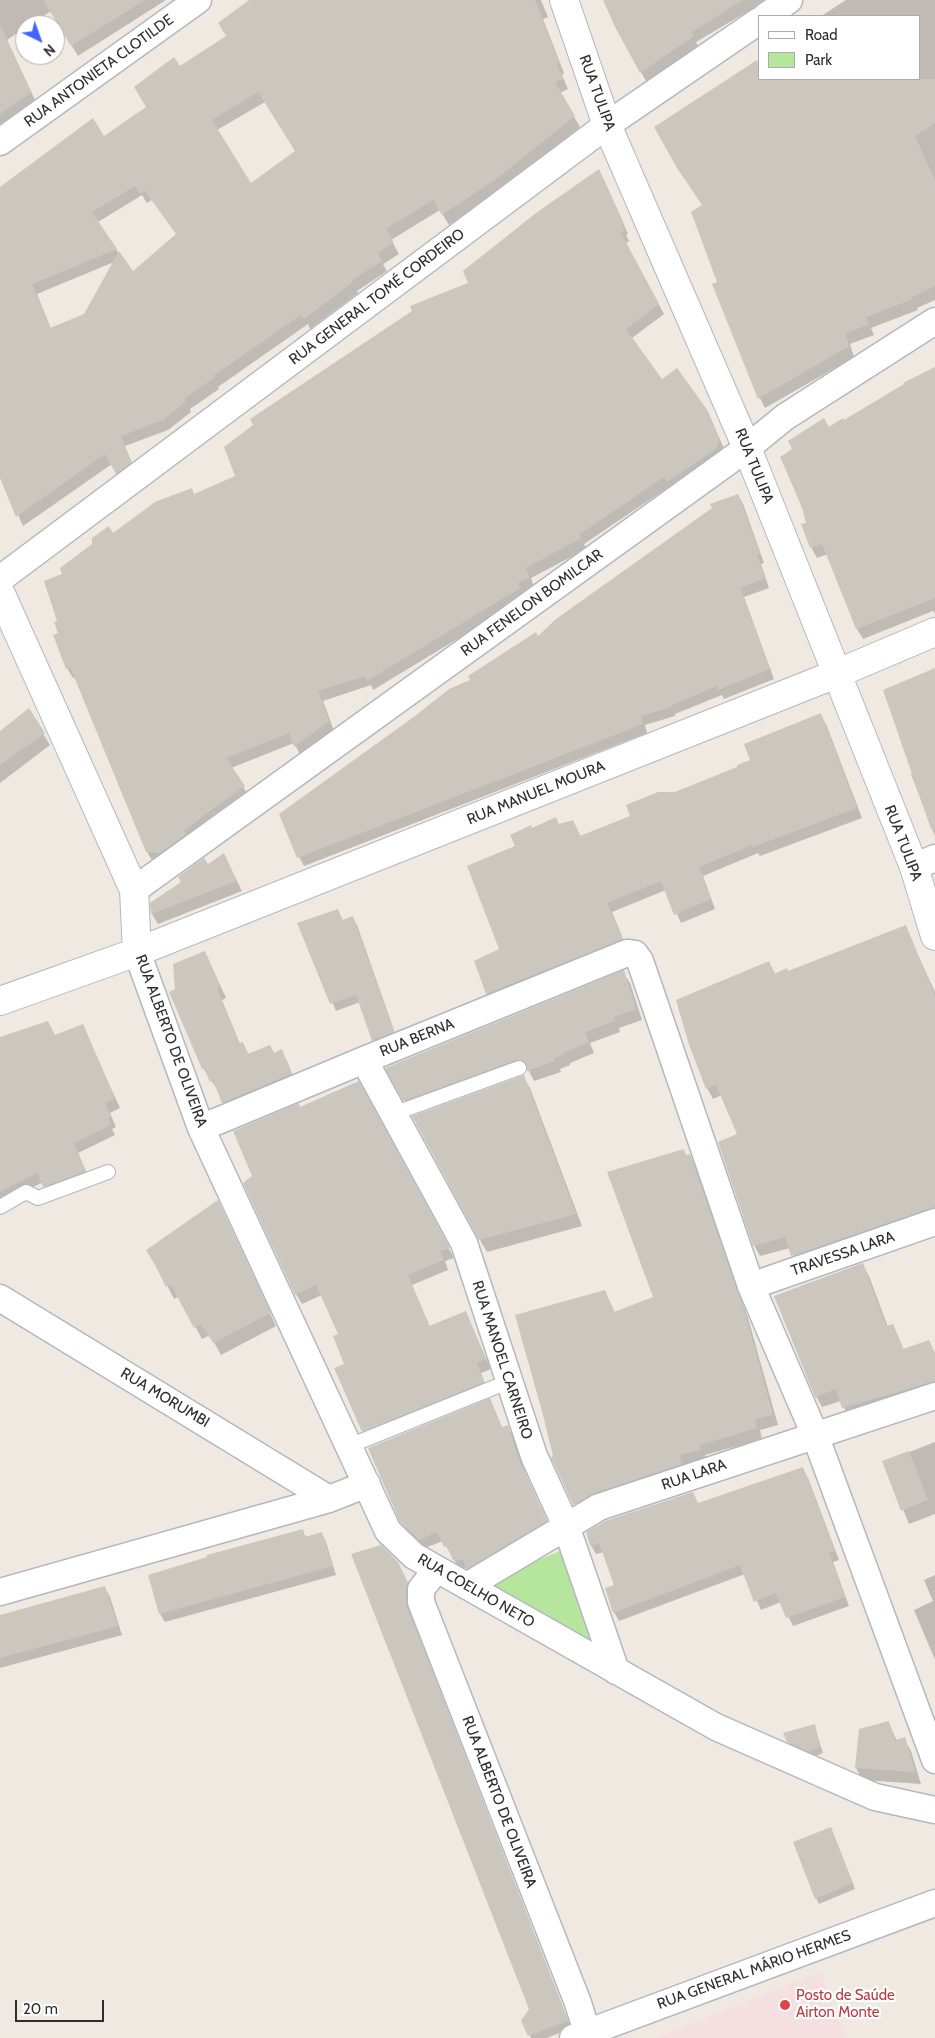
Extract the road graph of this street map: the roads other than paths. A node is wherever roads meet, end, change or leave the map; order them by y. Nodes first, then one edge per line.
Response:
1 (198, 0) edge
2 (564, 0) edge
3 (789, 0) edge
4 (767, 15) edge
5 (758, 22) edge
6 (607, 125) junction
7 (0, 142) edge
8 (935, 321) edge
9 (747, 448) junction
10 (0, 579) edge
11 (0, 592) edge
12 (935, 632) edge
13 (836, 674) junction
14 (924, 863) edge
15 (134, 890) junction
16 (935, 936) edge
17 (137, 952) junction
18 (0, 1000) edge
19 (364, 1060) junction
20 (519, 1068) dead end
21 (393, 1114) junction
22 (201, 1128) junction
23 (108, 1172) dead end
24 (0, 1207) edge
25 (935, 1222) edge
26 (750, 1286) junction
27 (0, 1298) edge
28 (510, 1381) junction
29 (935, 1396) edge
30 (815, 1434) junction
31 (349, 1446) junction
32 (366, 1484) junction
33 (329, 1499) junction
34 (566, 1526) junction
35 (437, 1569) junction
36 (467, 1586) junction
37 (0, 1592) edge
38 (616, 1671) junction
39 (935, 1760) edge
40 (935, 1810) edge
41 (935, 1903) edge
42 (582, 2036) edge

1 - 7 street, RUA ANTONIETA CLOTILDE
2 - 6 street, RUA TULIPA
3 - 4 street
5 - 6 street, RUA GENERAL TOMÉ CORDEIRO
6 - 9 street, RUA TULIPA
6 - 10 street, RUA GENERAL TOMÉ CORDEIRO
8 - 9 street, RUA FENELON BOMILCAR
9 - 13 street, RUA TULIPA
9 - 15 street, RUA FENELON BOMILCAR
11 - 15 street, RUA ALBERTO DE OLIVEIRA
12 - 13 street, RUA MANUEL MOURA
13 - 14 street, RUA TULIPA
13 - 17 street, RUA MANUEL MOURA
14 - 16 street, RUA TULIPA
15 - 17 street, RUA ALBERTO DE OLIVEIRA
17 - 18 street, RUA MANUEL MOURA
17 - 22 street, RUA ALBERTO DE OLIVEIRA
19 - 21 street, RUA MANOEL CARNEIRO
19 - 22 street, RUA BERNA
19 - 26 street, RUA BERNA
20 - 21 lane
21 - 28 street, RUA MANOEL CARNEIRO
22 - 31 street, RUA ALBERTO DE OLIVEIRA
23 - 24 lane
25 - 26 street, TRAVESSA LARA
26 - 30 street
27 - 33 street, RUA MORUMBI
28 - 31 lane
28 - 34 street, RUA MANOEL CARNEIRO
29 - 30 street, RUA LARA
30 - 34 street, RUA LARA
30 - 39 street
31 - 32 street, RUA ALBERTO DE OLIVEIRA
32 - 33 street
32 - 35 street, RUA COELHO NETO
33 - 37 street
34 - 36 street, RUA LARA
34 - 38 street, RUA MANOEL CARNEIRO
35 - 36 street, RUA COELHO NETO
35 - 42 street, RUA ALBERTO DE OLIVEIRA
36 - 38 street, RUA COELHO NETO
38 - 40 street, RUA COELHO NETO
41 - 42 street, RUA GENERAL MÁRIO HERMES

